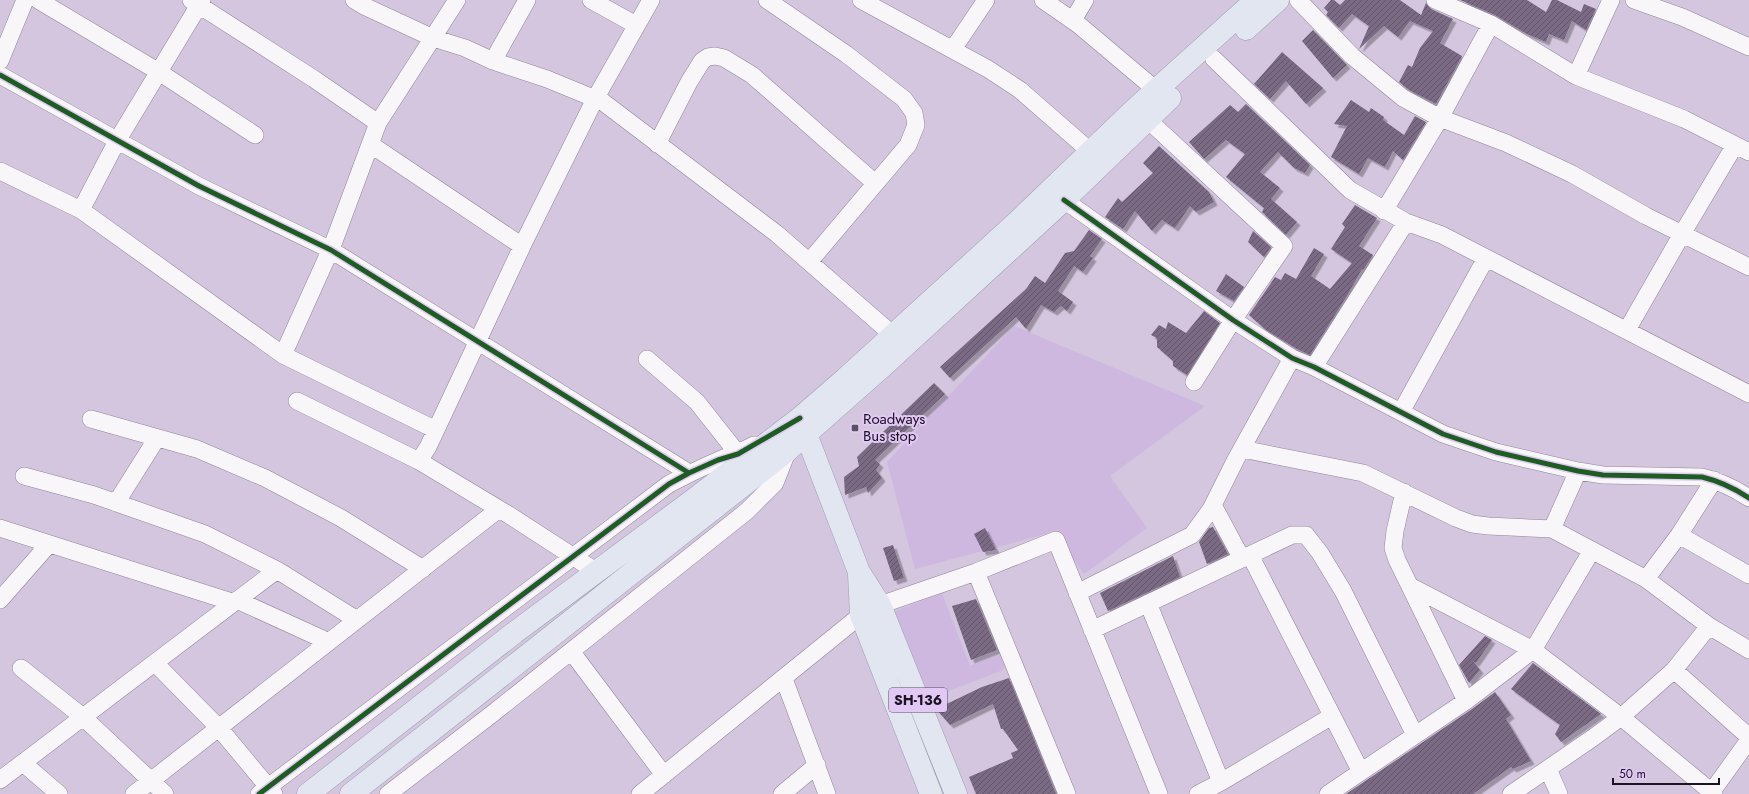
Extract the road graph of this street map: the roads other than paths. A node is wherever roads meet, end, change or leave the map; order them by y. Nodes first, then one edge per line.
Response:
1 (25, 0) edge
2 (38, 0) edge
3 (354, 0) edge
4 (457, 0) edge
5 (527, 0) edge
6 (591, 0) edge
7 (650, 0) edge
8 (767, 0) edge
9 (861, 0) edge
10 (986, 0) edge
11 (1043, 0) edge
12 (1085, 0) edge
13 (1256, 0) edge
14 (1278, 0) edge
15 (1298, 0) edge
16 (1435, 0) edge
17 (1611, 0) edge
18 (1634, 0) edge
19 (198, 2) edge
20 (1072, 20) junction
21 (1492, 24) junction
22 (636, 25) junction
23 (432, 38) junction
24 (1749, 47) edge
25 (953, 49) junction
26 (1214, 59) junction
27 (0, 61) edge
28 (493, 61) junction
29 (159, 72) junction
30 (0, 75) edge
31 (1576, 76) junction
32 (1156, 90) junction
33 (596, 99) junction
34 (1440, 118) junction
35 (1147, 119) junction
36 (378, 123) junction
37 (255, 135) dead end
38 (117, 141) junction
39 (370, 144) junction
40 (657, 144) junction
41 (1742, 149) edge
42 (1091, 152) junction
43 (0, 172) edge
44 (875, 183) junction
45 (1064, 200) junction
46 (81, 210) junction
47 (1384, 211) junction
48 (1406, 222) junction
49 (1682, 234) junction
50 (522, 246) junction
51 (331, 250) junction
52 (1486, 258) junction
53 (809, 262) junction
54 (1749, 268) edge
55 (1233, 320) junction
56 (1627, 330) junction
57 (893, 335) junction
58 (478, 341) junction
59 (282, 355) junction
60 (1292, 358) junction
61 (647, 359) dead end
62 (1314, 367) junction
63 (1194, 382) dead end
64 (1749, 394) edge
65 (297, 401) dead end
66 (1401, 412) junction
67 (91, 418) dead end
68 (803, 426) junction
69 (436, 430) junction
70 (158, 438) junction
71 (1242, 449) junction
72 (788, 450) junction
73 (738, 454) junction
74 (419, 462) junction
75 (1578, 471) junction
76 (689, 473) junction
77 (24, 476) dead end
78 (1714, 480) junction
79 (1404, 492) junction
80 (1749, 498) edge
81 (116, 503) junction
82 (1213, 505) junction
83 (499, 509) junction
84 (0, 528) edge
85 (1552, 529) junction
86 (1679, 534) junction
87 (49, 544) junction
88 (1592, 550) junction
89 (574, 557) junction
90 (1246, 557) junction
91 (423, 569) junction
92 (277, 570) junction
93 (597, 572) junction
94 (859, 572) junction
95 (976, 572) junction
96 (1749, 575) edge
97 (1646, 580) junction
98 (1410, 586) junction
99 (1077, 593) junction
100 (0, 600) edge
101 (237, 600) junction
102 (1148, 603) junction
103 (880, 605) junction
104 (861, 615) junction
105 (357, 620) junction
106 (1709, 626) junction
107 (1092, 630) junction
108 (329, 642) junction
109 (1533, 650) junction
110 (1749, 650) edge
111 (571, 651) junction
112 (155, 663) junction
113 (21, 668) dead end
114 (1674, 670) junction
115 (784, 679) junction
116 (1466, 701) junction
117 (1332, 716) junction
118 (84, 717) junction
119 (1622, 717) junction
120 (219, 728) junction
121 (1415, 735) junction
122 (1749, 739) edge
123 (23, 763) junction
124 (817, 766) junction
125 (1548, 769) junction
126 (1361, 772) junction
127 (2, 775) edge
128 (664, 775) junction
129 (152, 780) junction
130 (1221, 782) junction
131 (267, 792) edge
132 (1712, 793) edge
133 (59, 794) edge
134 (134, 794) edge
135 (165, 794) edge
136 (308, 794) edge
137 (351, 794) edge
138 (388, 794) edge
139 (640, 794) edge
140 (782, 794) edge
141 (828, 794) edge
142 (931, 794) edge
143 (956, 794) edge
144 (1067, 794) edge
145 (1159, 794) edge
146 (1198, 794) edge
147 (1328, 794) edge
148 (1511, 794) edge
149 (1559, 794) edge

1 - 27 street
2 - 29 street
3 - 23 street
4 - 23 street
5 - 28 street
6 - 22 street
7 - 22 street
8 - 44 street
9 - 25 street
10 - 25 street
11 - 20 street
12 - 20 street
13 - 32 main road
14 - 26 main road
15 - 34 street
16 - 21 street
17 - 31 street
18 - 24 street
19 - 29 street
19 - 36 street
20 - 32 street
21 - 31 street
21 - 34 street
22 - 33 street
23 - 28 street
23 - 36 street
25 - 42 street
26 - 35 main road
26 - 47 street
28 - 33 street
29 - 37 street
29 - 38 street
30 - 38 street
31 - 41 street
32 - 42 main road
33 - 40 street
33 - 50 street
34 - 47 street
34 - 49 street
35 - 45 main road
35 - 55 street
36 - 39 street
38 - 46 street
38 - 51 street
39 - 50 street
39 - 51 street
40 - 44 street
40 - 53 street
41 - 49 street
42 - 57 main road
43 - 46 street
44 - 53 street
45 - 55 street
45 - 68 main road
46 - 59 street
47 - 48 street
48 - 52 street
48 - 62 street
49 - 54 street
49 - 56 street
50 - 58 street
51 - 58 street
51 - 59 street
52 - 56 street
52 - 66 street
53 - 57 street
55 - 60 street
55 - 63 street
56 - 64 street
57 - 68 main road
58 - 69 street
58 - 76 street
59 - 69 street
60 - 62 street
60 - 71 street
61 - 73 street
62 - 66 street
65 - 74 street
66 - 75 street
67 - 70 street
68 - 72 main road
68 - 73 street
68 - 93 main road
68 - 94 main road
69 - 74 street
70 - 81 street
70 - 91 street
71 - 79 street
71 - 82 street
72 - 111 street
72 - 137 main road
73 - 76 street
74 - 83 street
75 - 78 street
75 - 85 street
76 - 89 street
77 - 81 street
78 - 80 street
78 - 86 street
79 - 85 street
79 - 98 street
81 - 92 street
82 - 90 street
82 - 99 street
83 - 89 street
83 - 91 street
84 - 87 street
85 - 88 street
86 - 96 street
86 - 97 street
87 - 100 street
87 - 101 street
88 - 97 street
88 - 109 street
89 - 93 street
89 - 131 street
90 - 102 street
90 - 117 street
90 - 121 street
91 - 105 street
92 - 101 street
92 - 105 street
93 - 136 main road
94 - 103 main road, SH-136
94 - 104 main road, SH-136
95 - 99 street
95 - 103 street
95 - 144 street
97 - 106 street
98 - 109 street
98 - 116 street
99 - 107 street
101 - 108 street
101 - 112 street
102 - 107 street
102 - 130 street
103 - 143 main road, SH-136
104 - 115 street
104 - 142 main road, SH-136
105 - 108 street
106 - 110 street
106 - 114 street
107 - 145 street
108 - 120 street
109 - 116 street
109 - 119 street
111 - 128 street
111 - 138 street
112 - 118 street
112 - 120 street
113 - 118 street
114 - 119 street
114 - 122 street
115 - 124 street
115 - 128 street
116 - 121 street
117 - 126 street
117 - 130 street
118 - 123 street
118 - 129 street
119 - 125 street
119 - 132 street
120 - 129 street
120 - 131 street
121 - 126 street
122 - 132 street
123 - 127 street
123 - 133 street
124 - 140 street
124 - 141 street
125 - 148 street
125 - 149 street
126 - 147 street
128 - 139 street
129 - 134 street
129 - 135 street
130 - 146 street

